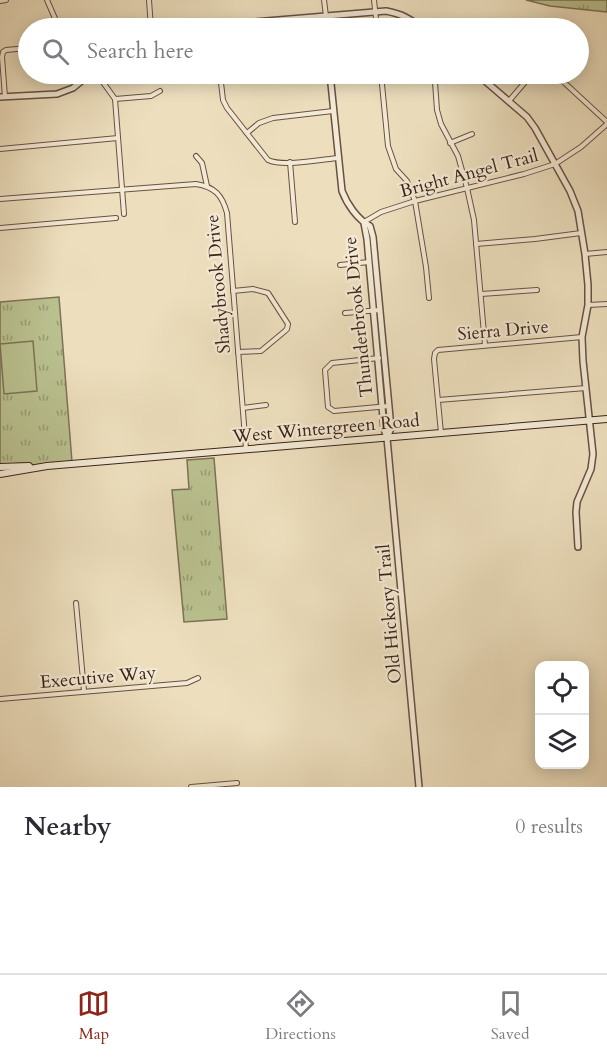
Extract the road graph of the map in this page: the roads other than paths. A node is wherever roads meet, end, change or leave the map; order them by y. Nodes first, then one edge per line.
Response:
1 (6, 0) edge
2 (46, 0) edge
3 (149, 0) edge
4 (324, 0) edge
5 (374, 0) edge
6 (0, 1) edge
7 (375, 12) junction
8 (326, 17) junction
9 (55, 18) edge
10 (150, 18) edge
11 (315, 18) edge
12 (376, 18) edge
13 (407, 18) edge
14 (18, 49) edge
15 (77, 84) edge
16 (104, 84) edge
17 (221, 84) edge
18 (331, 84) edge
19 (382, 84) edge
20 (435, 84) edge
21 (489, 84) edge
22 (523, 84) edge
23 (566, 84) edge
24 (160, 91) dead end
25 (3, 97) edge
26 (115, 99) junction
27 (509, 101) junction
28 (333, 111) junction
29 (607, 123) edge
30 (247, 133) junction
31 (472, 134) dead end
32 (118, 138) junction
33 (450, 143) junction
34 (0, 149) edge
35 (196, 156) dead end
36 (337, 158) junction
37 (290, 162) junction
38 (555, 164) junction
39 (207, 186) junction
40 (467, 188) junction
41 (123, 191) junction
42 (0, 199) edge
43 (415, 201) junction
44 (124, 214) dead end
45 (116, 219) dead end
46 (295, 222) dead end
47 (364, 223) junction
48 (0, 228) edge
49 (582, 232) junction
50 (476, 244) junction
51 (607, 252) edge
52 (585, 254) junction
53 (369, 262) junction
54 (376, 263) junction
55 (339, 265) dead end
56 (537, 290) dead end
57 (233, 291) junction
58 (481, 294) junction
59 (429, 298) dead end
60 (607, 304) edge
61 (588, 305) junction
62 (377, 310) junction
63 (345, 313) dead end
64 (582, 337) junction
65 (485, 345) junction
66 (238, 352) junction
67 (385, 357) junction
68 (378, 358) junction
69 (586, 388) junction
70 (438, 400) junction
71 (266, 405) dead end
72 (386, 407) junction
73 (243, 408) junction
74 (607, 419) edge
75 (589, 421) junction
76 (441, 434) junction
77 (387, 438) junction
78 (246, 450) junction
79 (47, 466) junction
80 (0, 471) edge
81 (579, 547) dead end
82 (76, 603) dead end
83 (198, 678) dead end
84 (84, 692) junction
85 (0, 699) edge
86 (237, 783) dead end
87 (191, 787) edge
88 (419, 787) edge

1 - 6 street
2 - 9 street
3 - 10 street
4 - 8 street
5 - 7 street
7 - 8 street
7 - 12 street
7 - 13 street
8 - 11 street
14 - 25 street
15 - 25 street
16 - 26 street
17 - 30 street
18 - 28 street, Thunderbrook Drive
19 - 43 street
20 - 33 street
21 - 27 street
22 - 27 street
23 - 29 street
24 - 26 street
26 - 32 street
27 - 38 street
28 - 30 street
28 - 36 street, Thunderbrook Drive
29 - 38 street, Bright Angel Trail
30 - 37 street
31 - 33 street
32 - 34 street
32 - 41 street
33 - 40 street
35 - 39 street
36 - 37 street
36 - 47 street, Thunderbrook Drive
37 - 46 street
38 - 40 street, Bright Angel Trail
38 - 49 street
39 - 41 street
39 - 57 street, Shadybrook Drive
40 - 43 street, Bright Angel Trail
40 - 50 street
41 - 42 street
41 - 44 street
43 - 47 street, Bright Angel Trail
43 - 59 street
45 - 48 street
47 - 53 street, Thunderbrook Drive
47 - 54 street, Thunderbrook Drive
49 - 50 street
49 - 52 street
50 - 58 street
51 - 52 street
52 - 61 street
53 - 54 street
53 - 55 street
53 - 62 street, Thunderbrook Drive
54 - 62 street, Thunderbrook Drive
56 - 58 street
57 - 66 street, Shadybrook Drive
57 - 66 street
58 - 65 street
60 - 61 street
61 - 64 street
62 - 63 street
62 - 67 street, Thunderbrook Drive
62 - 68 street, Thunderbrook Drive
64 - 65 street, Sierra Drive
64 - 69 street
65 - 70 street, Sierra Drive
66 - 73 street, Shadybrook Drive
67 - 68 street
67 - 72 street, Thunderbrook Drive
68 - 72 street, Thunderbrook Drive
68 - 72 street
69 - 70 street
69 - 75 street
70 - 76 street
71 - 73 street
72 - 77 street, Thunderbrook Drive
73 - 78 street, Shadybrook Drive
74 - 75 main road, West Wintergreen Road
75 - 76 main road, West Wintergreen Road
75 - 81 street
76 - 77 main road, West Wintergreen Road
77 - 78 main road, West Wintergreen Road
77 - 88 street, Old Hickory Trail
78 - 79 main road, West Wintergreen Road
79 - 80 main road, West Wintergreen Road
79 - 80 main road, West Wintergreen Road
82 - 84 street
83 - 84 street, Executive Way
84 - 85 street, Executive Way
86 - 87 street

